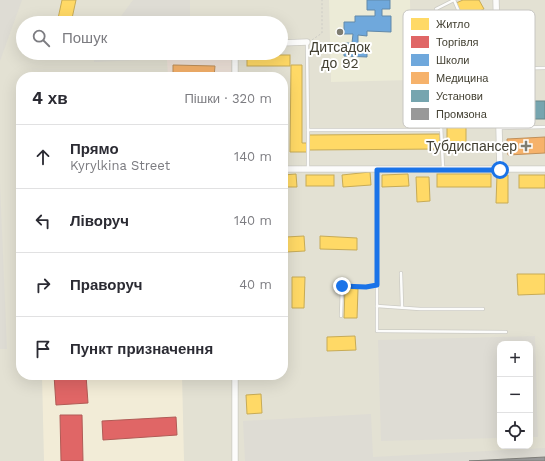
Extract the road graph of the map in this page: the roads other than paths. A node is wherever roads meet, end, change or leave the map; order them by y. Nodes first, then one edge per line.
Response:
1 (454, 0) edge
2 (436, 10) edge
3 (458, 10) edge
4 (307, 42) joint
5 (288, 43) edge
6 (235, 60) edge
7 (235, 72) edge
8 (535, 127) edge
9 (545, 127) edge
10 (499, 128) edge
11 (308, 130) junction
12 (441, 130) joint
13 (288, 169) edge
14 (308, 169) junction
15 (545, 169) edge
16 (377, 170) junction
17 (443, 170) junction
18 (500, 170) junction
19 (401, 273) dead end
20 (377, 285) junction
21 (377, 306) junction
22 (402, 307) junction
23 (483, 309) dead end
24 (341, 316) dead end
25 (506, 332) dead end
26 (235, 380) edge
27 (235, 461) edge

1 - 2 lane
1 - 3 lane
4 - 5 street
4 - 11 lane
6 - 7 street
8 - 9 lane
10 - 18 street
11 - 12 lane
11 - 14 lane
12 - 17 lane
13 - 14 street
14 - 16 street
15 - 18 street
16 - 17 street
16 - 20 lane
17 - 18 street
19 - 22 lane
20 - 21 lane
20 - 24 lane
21 - 22 lane
21 - 25 lane
22 - 23 lane
26 - 27 street

